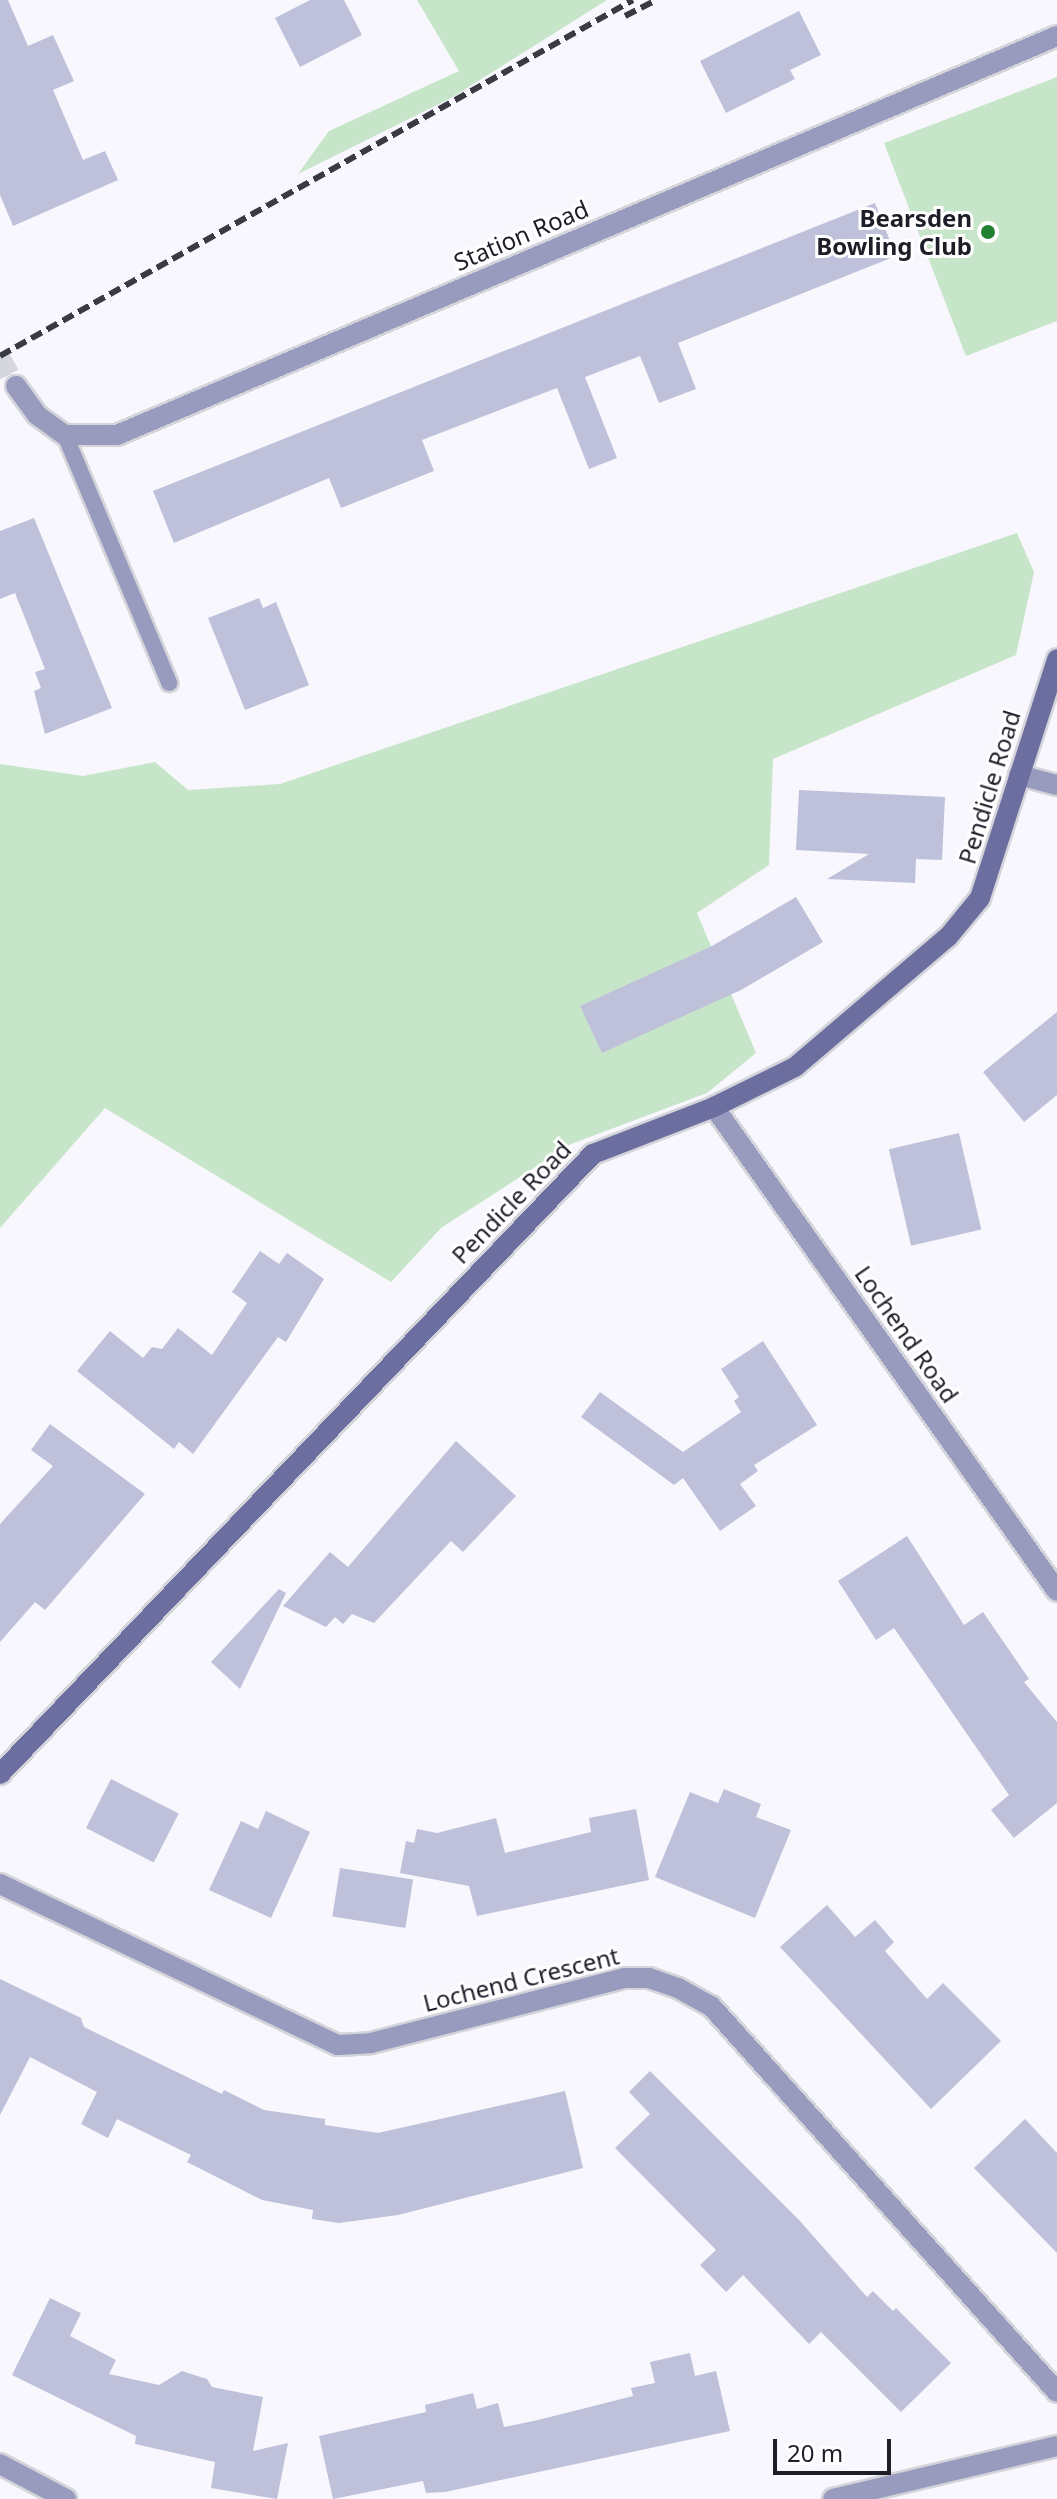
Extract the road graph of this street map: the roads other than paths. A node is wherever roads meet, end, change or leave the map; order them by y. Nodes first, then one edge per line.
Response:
1 (1057, 36) edge
2 (16, 386) tunnel mouth
3 (65, 435) junction
4 (1057, 659) edge
5 (169, 683) dead end
6 (1019, 775) junction
7 (1057, 785) edge
8 (714, 1107) junction
9 (1057, 1591) edge
10 (0, 1774) edge
11 (0, 1884) edge
12 (1057, 2392) edge
13 (1057, 2446) edge
14 (0, 2464) edge
15 (66, 2499) edge
16 (833, 2499) edge

1 - 3 street, Station Road
2 - 3 street
3 - 5 lane
4 - 6 street, Pendicle Road
6 - 7 street
6 - 8 street, Pendicle Road
8 - 9 street, Lochend Road
8 - 10 street, Pendicle Road
11 - 12 street, Lochend Crescent
13 - 16 street
14 - 15 street

